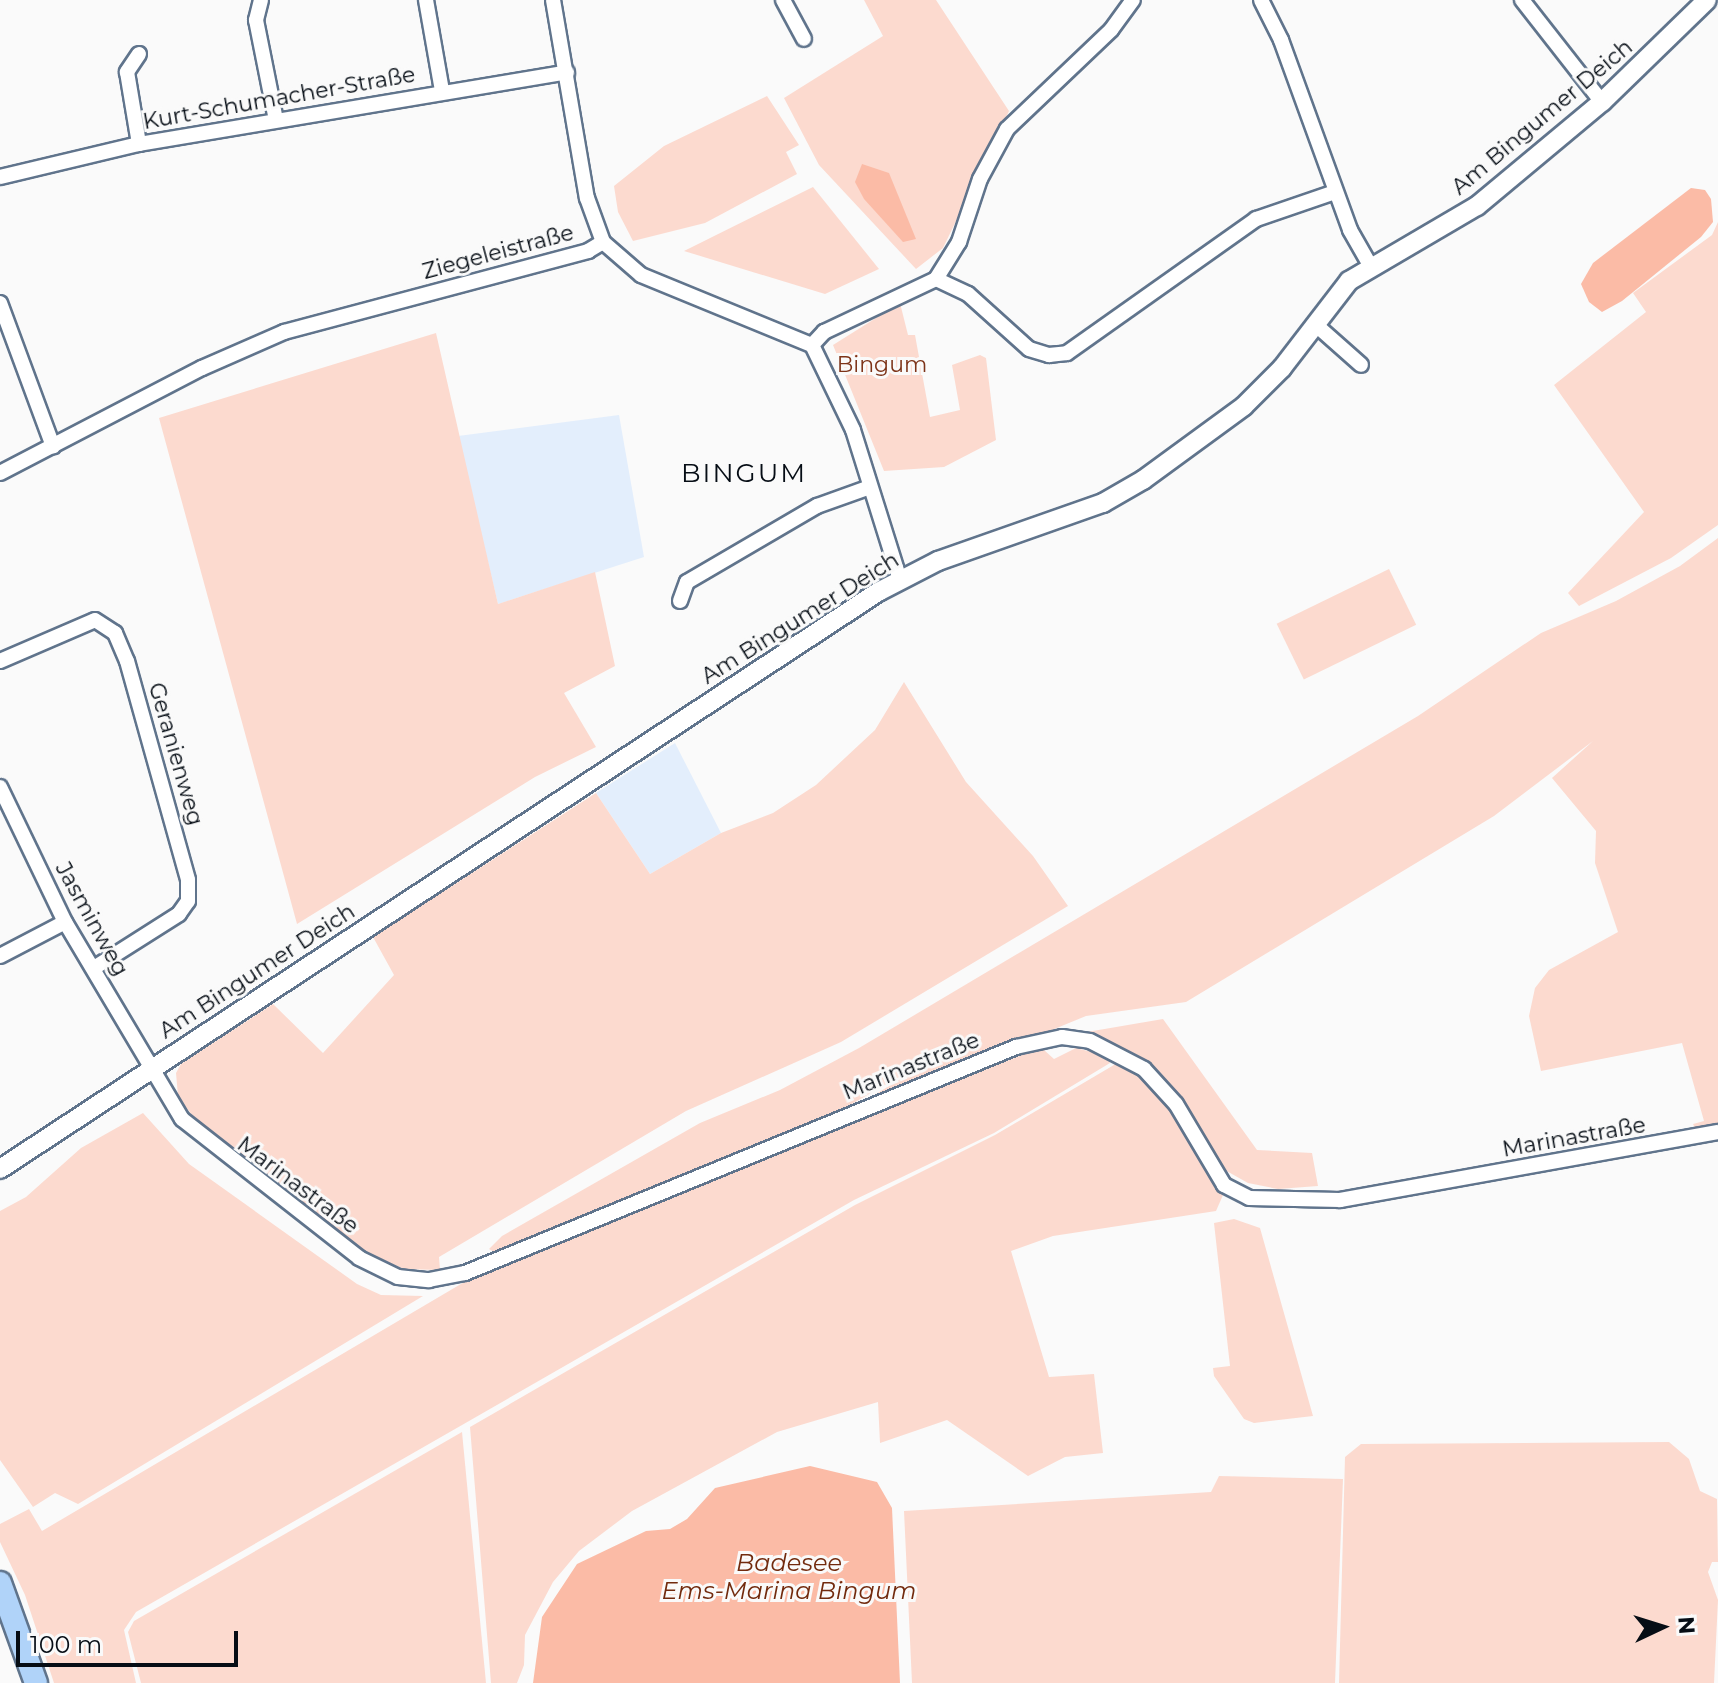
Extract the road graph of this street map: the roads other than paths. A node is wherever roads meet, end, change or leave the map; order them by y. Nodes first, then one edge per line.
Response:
1 (261, 0) edge
2 (426, 0) edge
3 (553, 0) edge
4 (783, 0) edge
5 (1133, 0) edge
6 (1261, 0) edge
7 (1522, 0) edge
8 (1707, 0) edge
9 (804, 39) dead end
10 (139, 54) dead end
11 (567, 72) junction
12 (442, 91) junction
13 (1602, 102) junction
14 (276, 120) junction
15 (139, 144) junction
16 (0, 177) edge
17 (1335, 192) junction
18 (603, 242) junction
19 (1370, 265) junction
20 (936, 279) junction
21 (0, 303) edge
22 (1316, 325) junction
23 (812, 345) junction
24 (1361, 365) dead end
25 (53, 446) junction
26 (0, 473) edge
27 (870, 487) junction
28 (900, 580) junction
29 (680, 601) dead end
30 (0, 661) edge
31 (0, 787) edge
32 (65, 922) junction
33 (0, 956) edge
34 (94, 968) junction
35 (151, 1069) junction
36 (1718, 1132) edge
37 (0, 1169) edge
38 (0, 1583) edge
39 (36, 1683) edge

1 - 14 street
2 - 12 street
3 - 11 street
4 - 9 street
5 - 20 street
6 - 17 street
7 - 13 street
8 - 13 main road, Am Bingumer Deich
10 - 15 street
11 - 12 street, Kurt-Schumacher-Straße
11 - 18 street
12 - 14 street, Kurt-Schumacher-Straße
13 - 19 main road, Am Bingumer Deich
14 - 15 street, Kurt-Schumacher-Straße
15 - 16 street, Kurt-Schumacher-Straße
17 - 19 street
17 - 20 street
18 - 23 street, Ziegeleistraße
18 - 25 street, Ziegeleistraße
19 - 22 main road, Am Bingumer Deich
20 - 23 street
21 - 25 street
22 - 24 street
22 - 28 main road, Am Bingumer Deich
23 - 27 street
25 - 26 street, Ziegeleistraße
27 - 28 street
27 - 29 street
28 - 35 main road, Am Bingumer Deich
30 - 34 street, Geranienweg
31 - 32 street, Jasminweg
32 - 33 street
32 - 34 street, Jasminweg
34 - 35 street, Jasminweg
35 - 36 street, Marinastraße
35 - 37 main road, Am Bingumer Deich
38 - 39 main road

